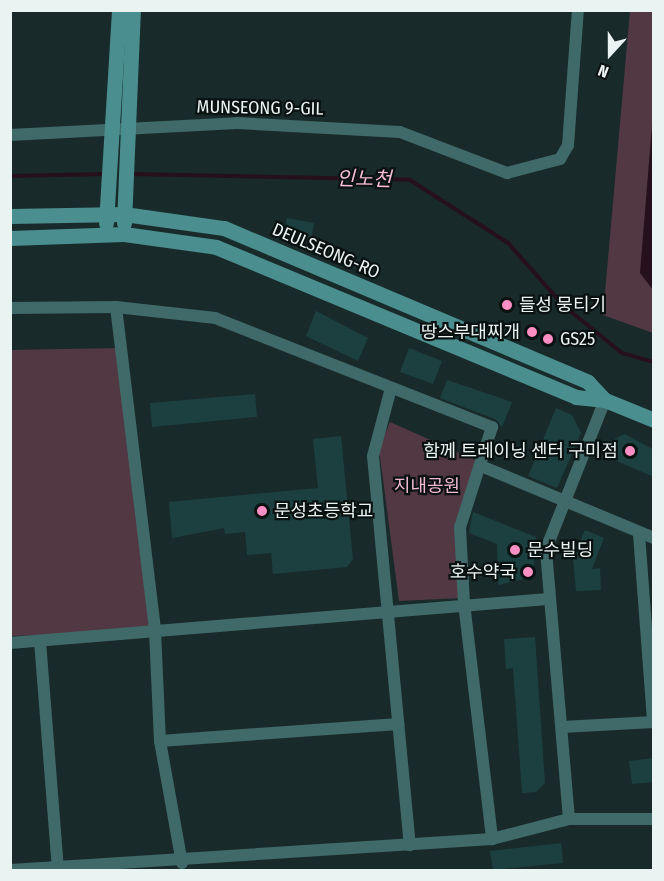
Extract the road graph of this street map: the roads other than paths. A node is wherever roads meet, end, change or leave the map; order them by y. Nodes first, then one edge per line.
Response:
1 (119, 10) edge
2 (133, 10) edge
3 (578, 10) edge
4 (117, 127) junction
5 (10, 135) edge
6 (116, 206) junction
7 (10, 216) edge
8 (124, 234) junction
9 (106, 236) junction
10 (10, 238) edge
11 (116, 307) junction
12 (10, 308) edge
13 (391, 388) junction
14 (605, 400) junction
15 (654, 420) edge
16 (481, 466) junction
17 (567, 501) junction
18 (639, 534) junction
19 (654, 538) edge
20 (548, 598) junction
21 (464, 603) junction
22 (388, 615) junction
23 (155, 631) junction
24 (40, 641) junction
25 (10, 643) edge
26 (653, 722) edge
27 (398, 724) junction
28 (562, 727) junction
29 (160, 741) junction
30 (569, 819) junction
31 (654, 819) edge
32 (492, 839) junction
33 (410, 845) junction
34 (182, 863) junction
35 (58, 867) edge
36 (11, 870) edge

1 - 4 street
2 - 4 street
3 - 4 street, MUNSEONG 9-GIL
4 - 5 street, MUNSEONG 9-GIL
4 - 6 street
6 - 7 street, DEULSEONG-RO
6 - 8 street
6 - 9 street
6 - 14 street, DEULSEONG-RO
8 - 9 street, DEULSEONG-RO
8 - 14 street, DEULSEONG-RO
9 - 10 street, DEULSEONG-RO
11 - 12 street
11 - 13 street
11 - 23 street
13 - 16 street
13 - 22 street
14 - 15 street, DEULSEONG-RO
14 - 17 street
16 - 17 street
16 - 21 street
17 - 18 street
17 - 20 street
18 - 19 street
18 - 26 street
20 - 21 street
20 - 28 street
21 - 22 street
21 - 32 street
22 - 23 street
22 - 27 street
23 - 24 street
23 - 29 street
24 - 25 street
24 - 35 street
26 - 28 street
27 - 29 street
27 - 33 street
28 - 30 street
29 - 34 street
30 - 31 street
30 - 32 street
32 - 33 street
33 - 34 street
34 - 35 street
35 - 36 street

